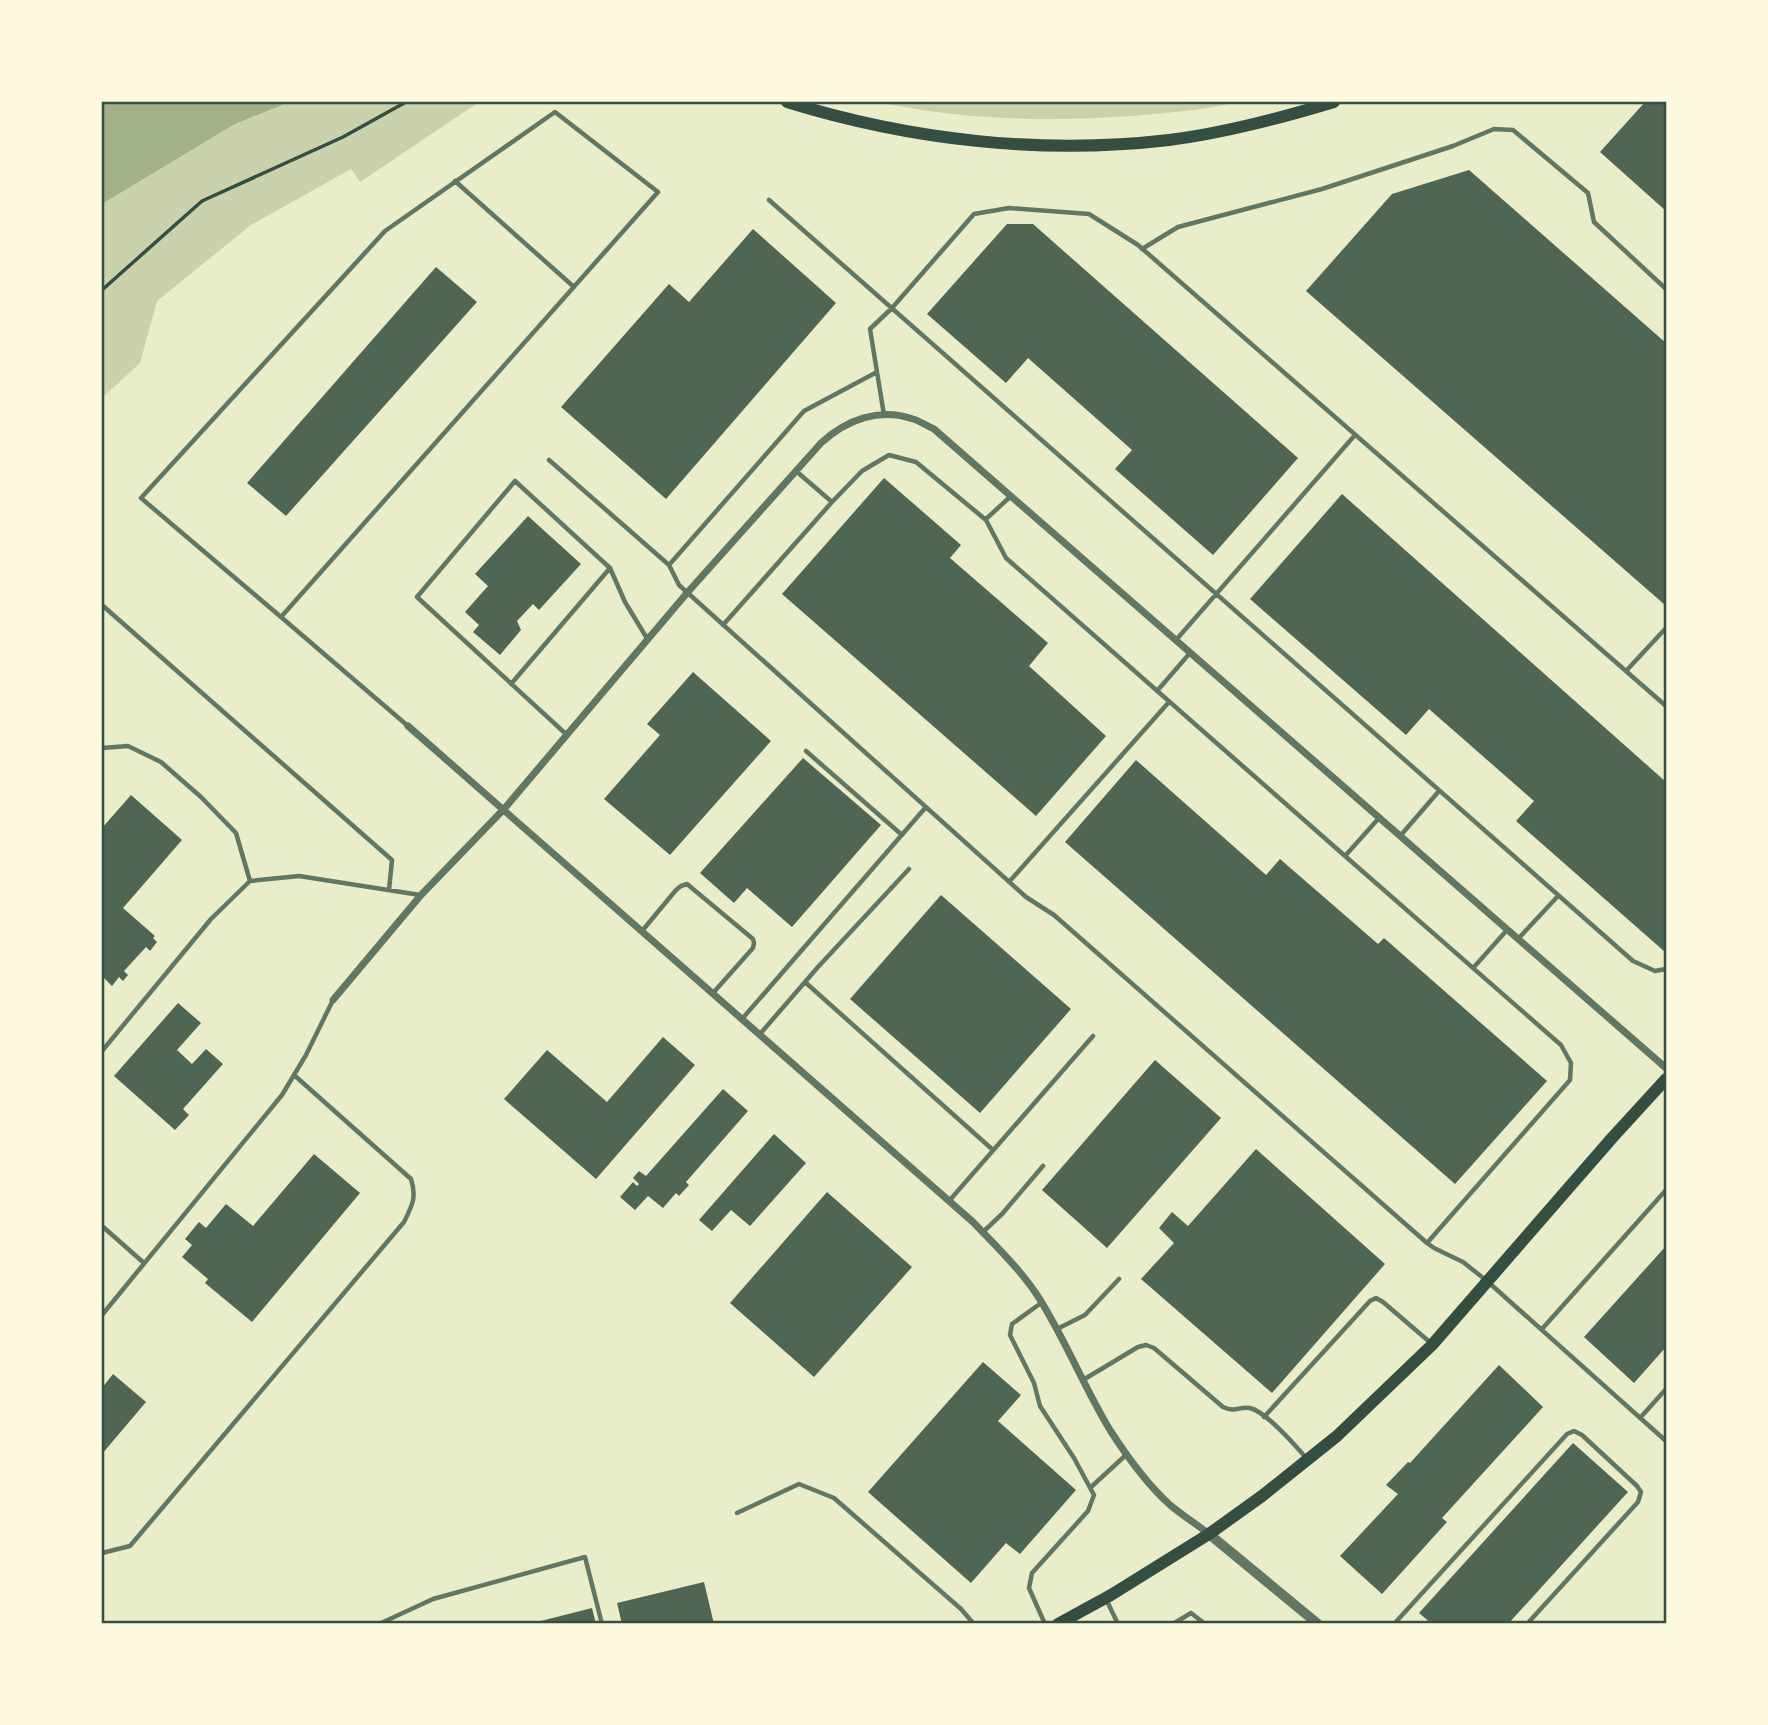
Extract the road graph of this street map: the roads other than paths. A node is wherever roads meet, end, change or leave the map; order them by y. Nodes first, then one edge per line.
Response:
1 (787, 102) edge
2 (1334, 102) edge
3 (456, 181) junction
4 (769, 200) dead end
5 (1142, 249) junction
6 (574, 287) junction
7 (1667, 289) edge
8 (892, 309) junction
9 (877, 372) junction
10 (884, 415) junction
11 (1355, 434) junction
12 (549, 460) dead end
13 (796, 471) junction
14 (1011, 496) junction
15 (832, 502) junction
16 (986, 520) junction
17 (669, 565) junction
18 (610, 568) junction
19 (687, 593) junction
20 (1216, 594) junction
21 (102, 605) edge
22 (281, 618) junction
23 (723, 625) junction
24 (1667, 628) edge
25 (648, 640) junction
26 (1176, 640) junction
27 (1190, 653) junction
28 (1626, 671) junction
29 (511, 684) junction
30 (1157, 691) junction
31 (1169, 702) junction
32 (1667, 706) edge
33 (408, 726) joint
34 (567, 736) junction
35 (102, 748) edge
36 (806, 751) dead end
37 (1439, 791) junction
38 (926, 807) junction
39 (504, 809) junction
40 (1379, 818) junction
41 (902, 835) junction
42 (1400, 836) junction
43 (1345, 856) junction
44 (909, 869) dead end
45 (250, 881) junction
46 (1009, 882) junction
47 (390, 890) junction
48 (421, 895) junction
49 (1558, 895) junction
50 (1507, 929) junction
51 (642, 931) junction
52 (1518, 939) junction
53 (1474, 967) junction
54 (1667, 969) edge
55 (805, 982) junction
56 (713, 993) junction
57 (333, 1000) joint
58 (742, 1019) junction
59 (760, 1034) junction
60 (1093, 1036) dead end
61 (102, 1051) edge
62 (1667, 1068) edge
63 (294, 1075) junction
64 (1667, 1079) edge
65 (993, 1150) junction
66 (1043, 1166) dead end
67 (1667, 1190) edge
68 (949, 1201) junction
69 (102, 1226) edge
70 (983, 1232) junction
71 (1427, 1243) junction
72 (144, 1263) junction
73 (1119, 1279) dead end
74 (1487, 1281) junction
75 (1041, 1303) junction
76 (102, 1315) edge
77 (1057, 1329) junction
78 (1542, 1329) junction
79 (1432, 1345) junction
80 (1083, 1380) junction
81 (1667, 1389) edge
82 (1264, 1417) junction
83 (1640, 1418) junction
84 (1667, 1441) edge
85 (1127, 1454) junction
86 (1308, 1460) junction
87 (1090, 1488) junction
88 (737, 1513) dead end
89 (1209, 1534) junction
90 (102, 1553) edge
91 (1105, 1599) junction
92 (1312, 1622) edge
93 (379, 1623) edge
94 (602, 1623) edge
95 (974, 1623) edge
96 (1045, 1623) edge
97 (1058, 1623) edge
98 (1118, 1623) edge
99 (1173, 1623) edge
100 (1205, 1623) edge
101 (1394, 1623) edge
102 (1527, 1623) edge

1 - 2 main road
3 - 6 lane
3 - 6 lane
3 - 22 lane
4 - 8 lane
5 - 7 lane
5 - 8 lane
5 - 11 lane
6 - 22 lane
8 - 9 lane
8 - 20 lane
9 - 10 lane
9 - 17 lane
10 - 13 street
10 - 14 street
11 - 20 lane
11 - 28 lane
12 - 17 lane
13 - 15 lane
13 - 19 street
14 - 16 lane
14 - 26 street
15 - 16 lane
15 - 23 lane
16 - 30 lane
17 - 19 lane
18 - 25 lane
18 - 29 lane
18 - 29 lane
19 - 23 lane
19 - 25 street
20 - 26 lane
20 - 37 lane
21 - 47 lane
22 - 33 lane
23 - 38 lane
24 - 28 lane
25 - 34 street
26 - 27 street
27 - 30 lane
27 - 40 street
28 - 32 lane
29 - 34 lane
30 - 31 lane
31 - 43 lane
31 - 46 lane
33 - 39 street
34 - 39 street
35 - 45 lane
36 - 41 lane
37 - 42 lane
37 - 49 lane
38 - 41 lane
38 - 46 lane
39 - 48 street
39 - 51 street
40 - 42 street
40 - 43 lane
41 - 58 lane
42 - 50 street
43 - 53 lane
44 - 55 lane
45 - 47 lane
45 - 61 lane
46 - 71 lane
47 - 48 lane
48 - 57 street
49 - 52 lane
49 - 54 lane
50 - 52 street
50 - 53 lane
51 - 56 street
51 - 56 lane
52 - 62 street
53 - 71 lane
55 - 59 lane
55 - 65 lane
56 - 58 street
57 - 63 lane
58 - 59 street
59 - 68 street
60 - 65 lane
63 - 72 lane
63 - 90 lane
64 - 74 main road
65 - 68 lane
66 - 70 lane
67 - 78 lane
68 - 70 street
69 - 72 lane
70 - 75 street
71 - 74 lane
72 - 76 lane
73 - 77 lane
74 - 78 lane
74 - 79 main road
75 - 77 street
75 - 87 lane
77 - 80 street
78 - 83 lane
79 - 82 lane
79 - 86 main road
80 - 82 lane
80 - 85 street
81 - 83 lane
82 - 86 lane
83 - 84 lane
85 - 87 lane
85 - 89 street
86 - 89 main road
87 - 96 lane
88 - 95 lane
89 - 91 main road
89 - 92 street
91 - 97 main road
91 - 98 lane
93 - 94 lane
99 - 100 lane
101 - 102 lane

